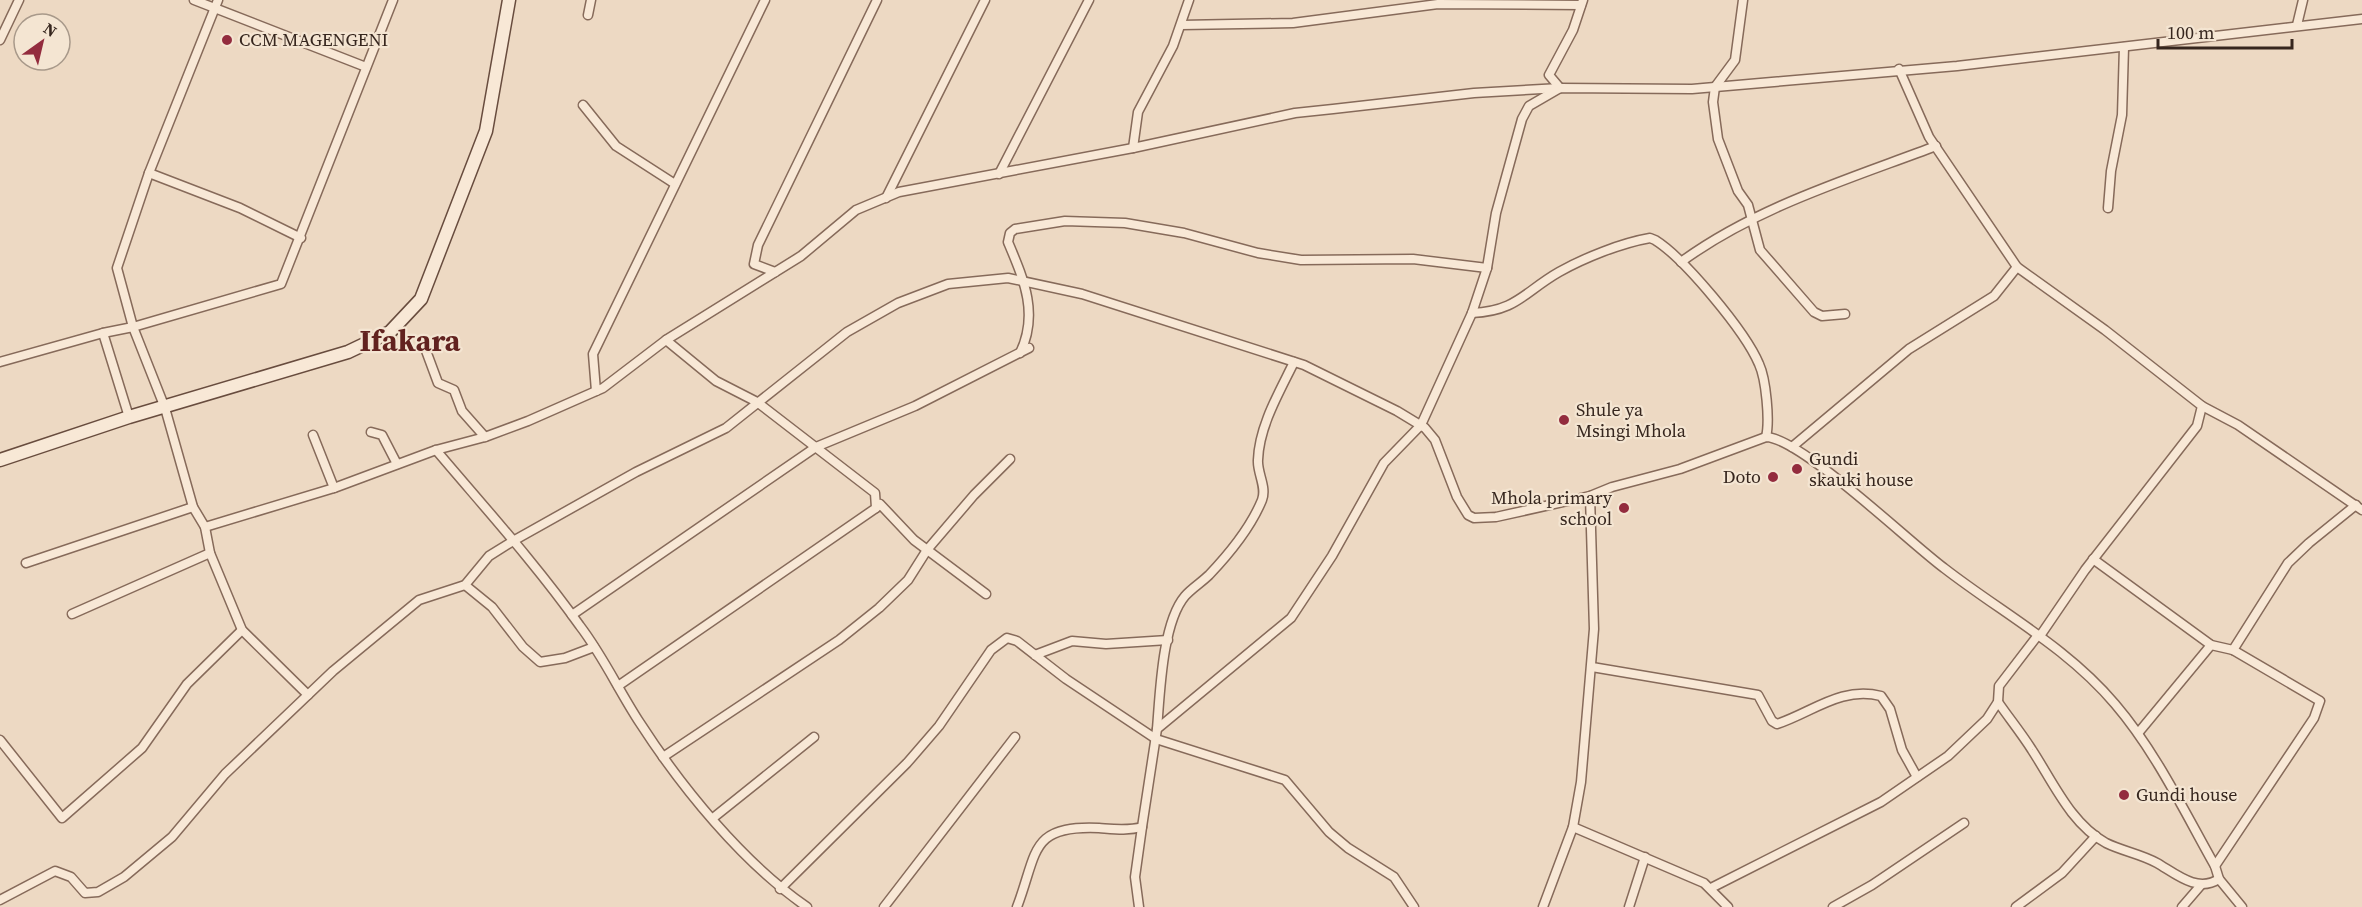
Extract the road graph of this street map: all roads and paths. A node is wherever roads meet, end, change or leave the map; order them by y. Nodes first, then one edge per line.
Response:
1 (19, 0) edge
2 (194, 0) edge
3 (393, 0) edge
4 (509, 0) edge
5 (591, 0) edge
6 (765, 0) edge
7 (877, 0) edge
8 (985, 0) edge
9 (1089, 0) edge
10 (1189, 0) edge
11 (1743, 0) edge
12 (2303, 0) edge
13 (1582, 3) edge
14 (216, 4) edge
15 (588, 15) dead end
16 (2362, 19) edge
17 (1181, 25) junction
18 (2297, 25) junction
19 (0, 40) edge
20 (2124, 47) junction
21 (366, 68) junction
22 (1899, 69) junction
23 (1715, 87) junction
24 (1560, 88) junction
25 (583, 105) dead end
26 (1936, 146) junction
27 (1133, 148) junction
28 (149, 173) junction
29 (999, 174) junction
30 (675, 184) junction
31 (886, 198) junction
32 (2108, 208) dead end
33 (1752, 218) junction
34 (301, 238) junction
35 (1681, 262) junction
36 (1486, 267) junction
37 (2017, 267) junction
38 (775, 272) junction
39 (1023, 281) junction
40 (1472, 313) junction
41 (1845, 314) dead end
42 (134, 327) junction
43 (103, 333) junction
44 (666, 340) junction
45 (424, 348) dead end
46 (1029, 348) dead end
47 (1020, 353) junction
48 (0, 362) edge
49 (1294, 362) junction
50 (596, 391) junction
51 (756, 402) junction
52 (2202, 406) junction
53 (165, 408) junction
54 (129, 417) junction
55 (1421, 425) junction
56 (371, 432) dead end
57 (313, 435) dead end
58 (485, 437) junction
59 (1766, 437) junction
60 (816, 447) junction
61 (1792, 447) junction
62 (436, 450) junction
63 (1010, 459) dead end
64 (0, 460) edge
65 (397, 464) junction
66 (334, 488) junction
67 (1590, 496) junction
68 (194, 507) junction
69 (876, 508) junction
70 (2359, 508) edge
71 (205, 527) junction
72 (513, 541) junction
73 (927, 550) junction
74 (210, 554) junction
75 (2093, 559) junction
76 (26, 563) dead end
77 (465, 585) junction
78 (986, 594) dead end
79 (72, 614) dead end
80 (572, 615) junction
81 (242, 630) junction
82 (2039, 635) junction
83 (1168, 640) junction
84 (2211, 645) junction
85 (594, 647) junction
86 (2233, 650) junction
87 (1035, 655) junction
88 (1592, 667) junction
89 (618, 686) junction
90 (308, 695) junction
91 (1998, 702) junction
92 (1157, 729) junction
93 (2139, 732) junction
94 (814, 737) dead end
95 (1015, 737) dead end
96 (1156, 739) junction
97 (0, 740) edge
98 (663, 757) junction
99 (1917, 777) junction
100 (714, 818) junction
101 (1964, 823) dead end
102 (1142, 827) junction
103 (1574, 827) junction
104 (2096, 836) junction
105 (1645, 857) junction
106 (2215, 866) junction
107 (2219, 879) junction
108 (2201, 885) junction
109 (1711, 888) junction
110 (780, 889) junction
111 (0, 900) edge
112 (807, 907) edge
113 (884, 907) edge
114 (1017, 907) edge
115 (1138, 907) edge
116 (1414, 907) edge
117 (1543, 907) edge
118 (1629, 907) edge
119 (1728, 907) edge
120 (1833, 907) edge
121 (2016, 907) edge
122 (2182, 907) edge
123 (2242, 907) edge

1 - 19 street
2 - 14 street
3 - 21 street
4 - 53 main road
5 - 15 street
6 - 30 street
7 - 38 street
8 - 31 street
9 - 29 street
10 - 17 street
11 - 23 street
12 - 18 street
13 - 17 street
13 - 24 street
14 - 21 street
14 - 28 street
16 - 18 street
17 - 27 street
18 - 20 street
20 - 22 street
20 - 32 street
21 - 34 street
22 - 23 street
22 - 26 street
23 - 24 street
23 - 33 street
24 - 27 street
24 - 36 street
25 - 30 street
26 - 33 street
26 - 37 street
27 - 29 street
28 - 34 street
28 - 42 street
29 - 31 street
30 - 50 street
31 - 38 street
33 - 35 street
33 - 41 street
34 - 42 street
35 - 40 street
35 - 59 street
36 - 39 street
36 - 40 street
37 - 52 street
37 - 61 street
38 - 44 street
39 - 47 street
39 - 49 street
39 - 51 street
40 - 55 street
42 - 43 street
42 - 53 street
43 - 48 street
43 - 54 street
44 - 50 street
44 - 51 street
45 - 58 street
46 - 47 street
47 - 60 street
49 - 55 street
49 - 83 street
50 - 58 street
51 - 60 street
51 - 72 street
52 - 70 street
52 - 75 street
53 - 54 main road
53 - 68 street
54 - 64 main road
55 - 67 street
55 - 92 street
56 - 65 street
57 - 66 street
58 - 62 street
59 - 61 street
59 - 67 street
60 - 69 street
60 - 80 street
61 - 82 street
62 - 65 street
62 - 72 street
63 - 73 street
65 - 66 street
66 - 71 street
67 - 88 street
68 - 71 street
68 - 76 street
69 - 73 street
69 - 89 street
70 - 86 street
71 - 74 street
72 - 77 street
72 - 80 street
73 - 78 street
73 - 98 street
74 - 79 street
74 - 81 street
75 - 82 street
75 - 84 street
77 - 85 street
77 - 90 street
80 - 85 street
81 - 90 street
81 - 97 street
82 - 91 street
82 - 93 street
83 - 87 street
83 - 92 street
84 - 86 street
84 - 93 street
85 - 89 street
86 - 106 street
87 - 96 street
87 - 110 street
88 - 99 street
88 - 103 street
89 - 98 street
90 - 111 street
91 - 99 street
91 - 104 street
92 - 96 street
93 - 106 street
94 - 100 street
95 - 113 street
96 - 102 street
96 - 116 street
98 - 100 street
99 - 109 street
100 - 110 street
101 - 120 street
102 - 114 street
102 - 115 street
103 - 105 street
103 - 117 street
104 - 108 street
104 - 121 street
105 - 109 street
105 - 118 street
106 - 107 street
107 - 108 street
107 - 123 street
108 - 122 street
109 - 119 street
110 - 112 street

